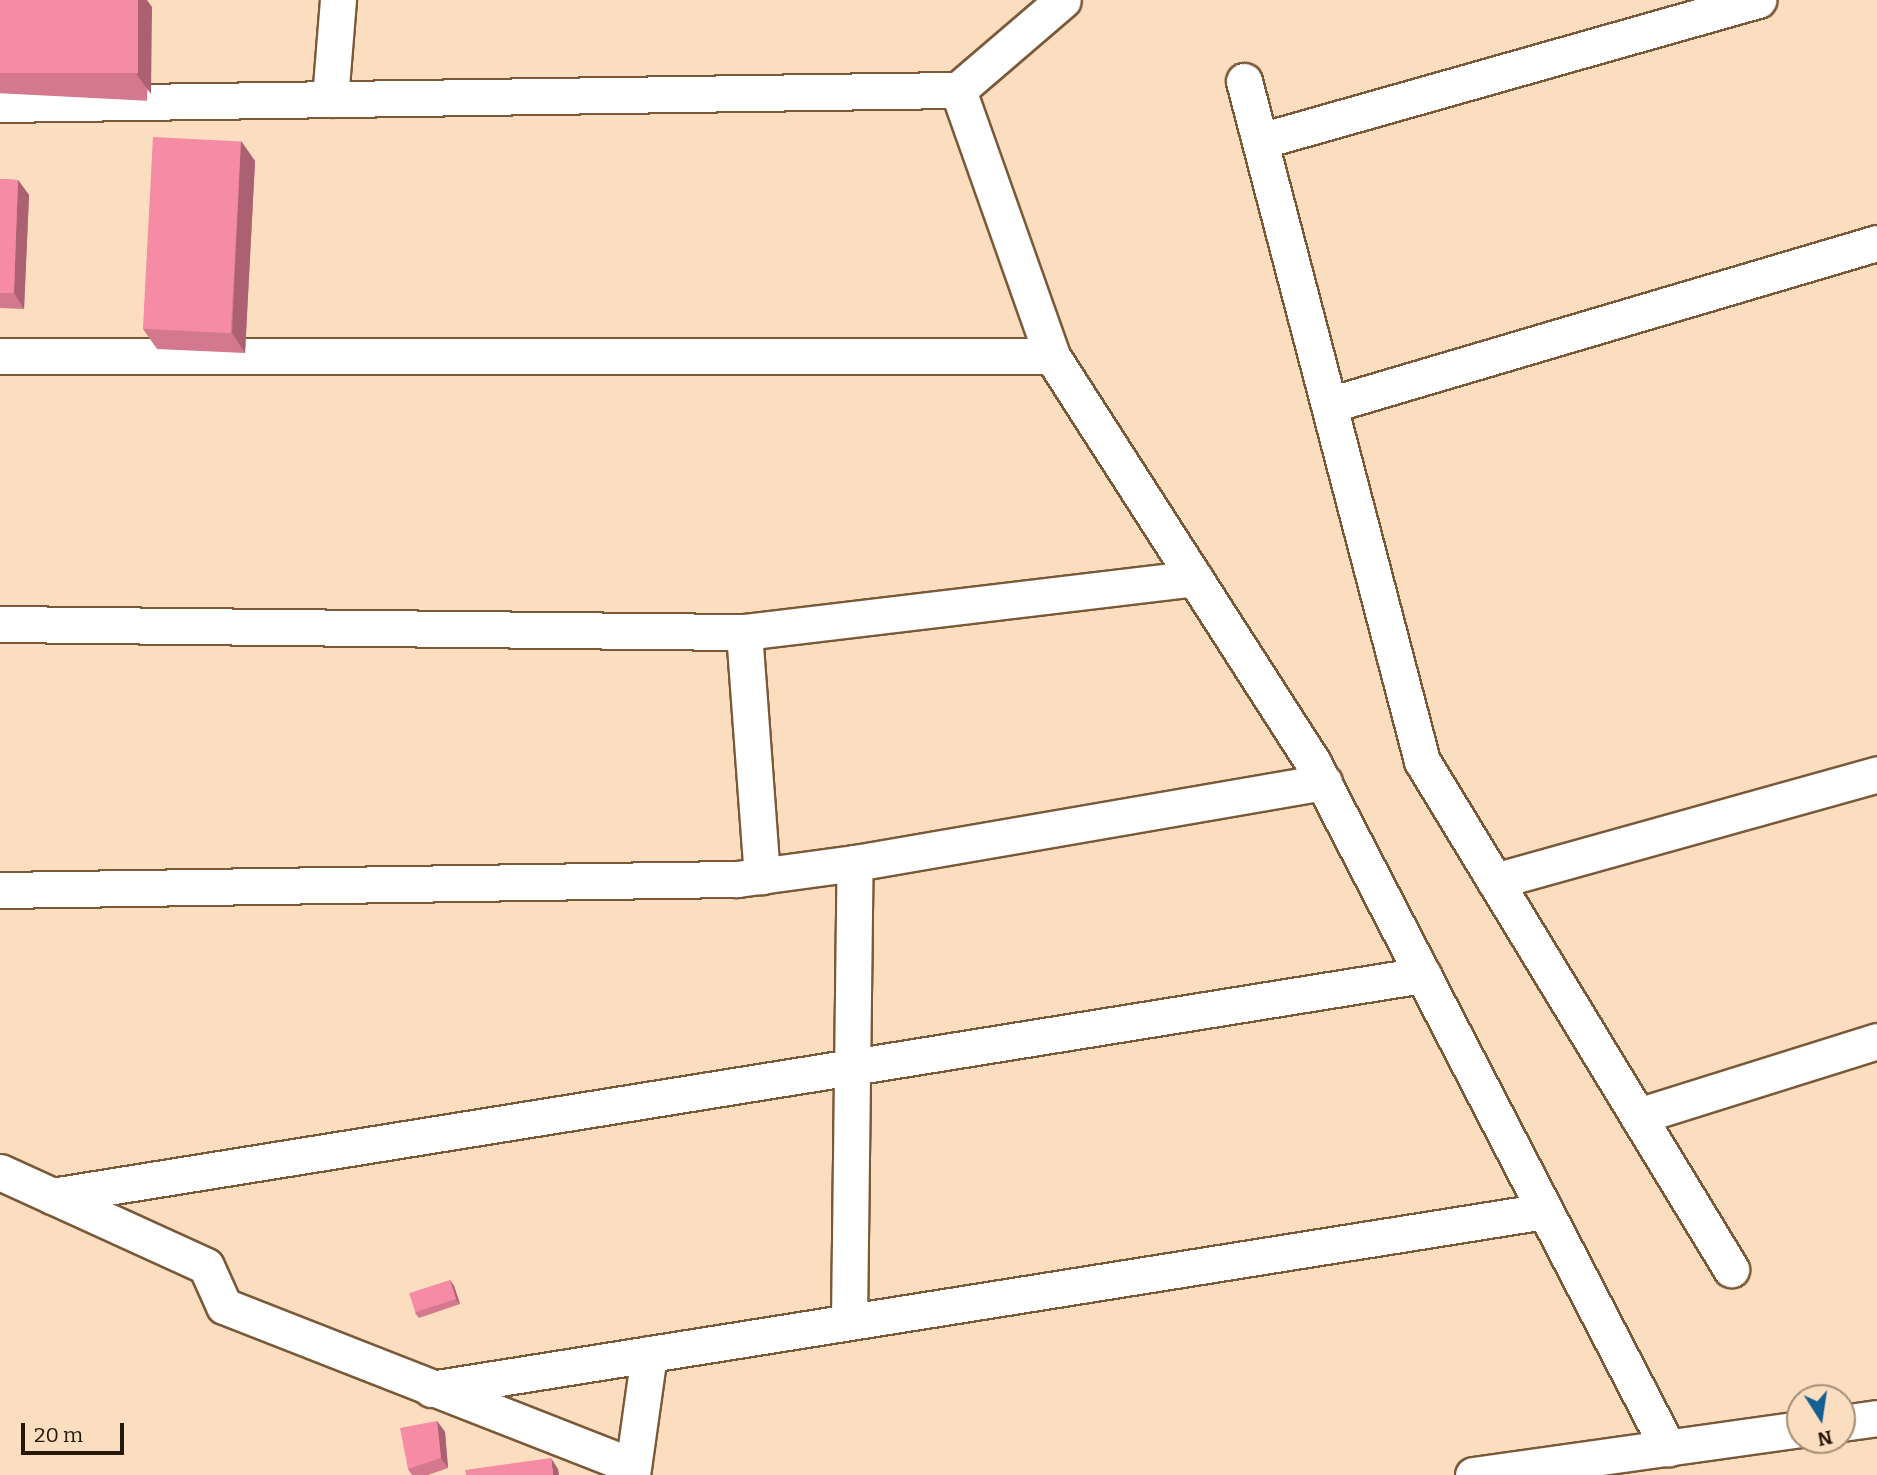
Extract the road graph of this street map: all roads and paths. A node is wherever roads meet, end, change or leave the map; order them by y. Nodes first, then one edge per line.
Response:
1 (338, 0) edge
2 (1063, 0) edge
3 (1758, 0) edge
4 (1244, 81) dead end
5 (958, 90) junction
6 (330, 99) junction
7 (0, 104) edge
8 (1260, 141) junction
9 (1877, 243) edge
10 (0, 356) edge
11 (1052, 356) junction
12 (1329, 405) junction
13 (1195, 578) junction
14 (0, 624) edge
15 (744, 632) junction
16 (1877, 774) edge
17 (1324, 782) junction
18 (855, 863) junction
19 (762, 876) junction
20 (1494, 881) junction
21 (0, 890) edge
22 (1423, 975) junction
23 (1877, 1041) edge
24 (853, 1068) junction
25 (1638, 1116) junction
26 (0, 1172) edge
27 (52, 1196) junction
28 (1545, 1212) junction
29 (1731, 1269) dead end
30 (849, 1322) junction
31 (649, 1354) junction
32 (431, 1389) junction
33 (1877, 1418) edge
34 (1856, 1421) edge
35 (1786, 1431) edge
36 (1668, 1448) junction
37 (632, 1471) edge
38 (1473, 1475) edge

1 - 6 street
2 - 5 street
3 - 8 street
4 - 8 street
5 - 6 street
5 - 11 street
6 - 7 street
8 - 12 street
9 - 12 street
10 - 11 street
11 - 13 street
12 - 20 street
13 - 15 street
13 - 17 street
14 - 15 street
15 - 19 street
16 - 20 street
17 - 18 street
17 - 22 street
18 - 19 street
18 - 24 street
19 - 21 street
20 - 25 street
22 - 24 street
22 - 28 street
23 - 25 street
24 - 27 street
24 - 30 street
25 - 29 street
26 - 27 street
27 - 32 street
28 - 30 street
28 - 36 street
30 - 31 street
31 - 32 street
31 - 37 street
32 - 37 street
33 - 34 street
35 - 36 street
36 - 38 street

